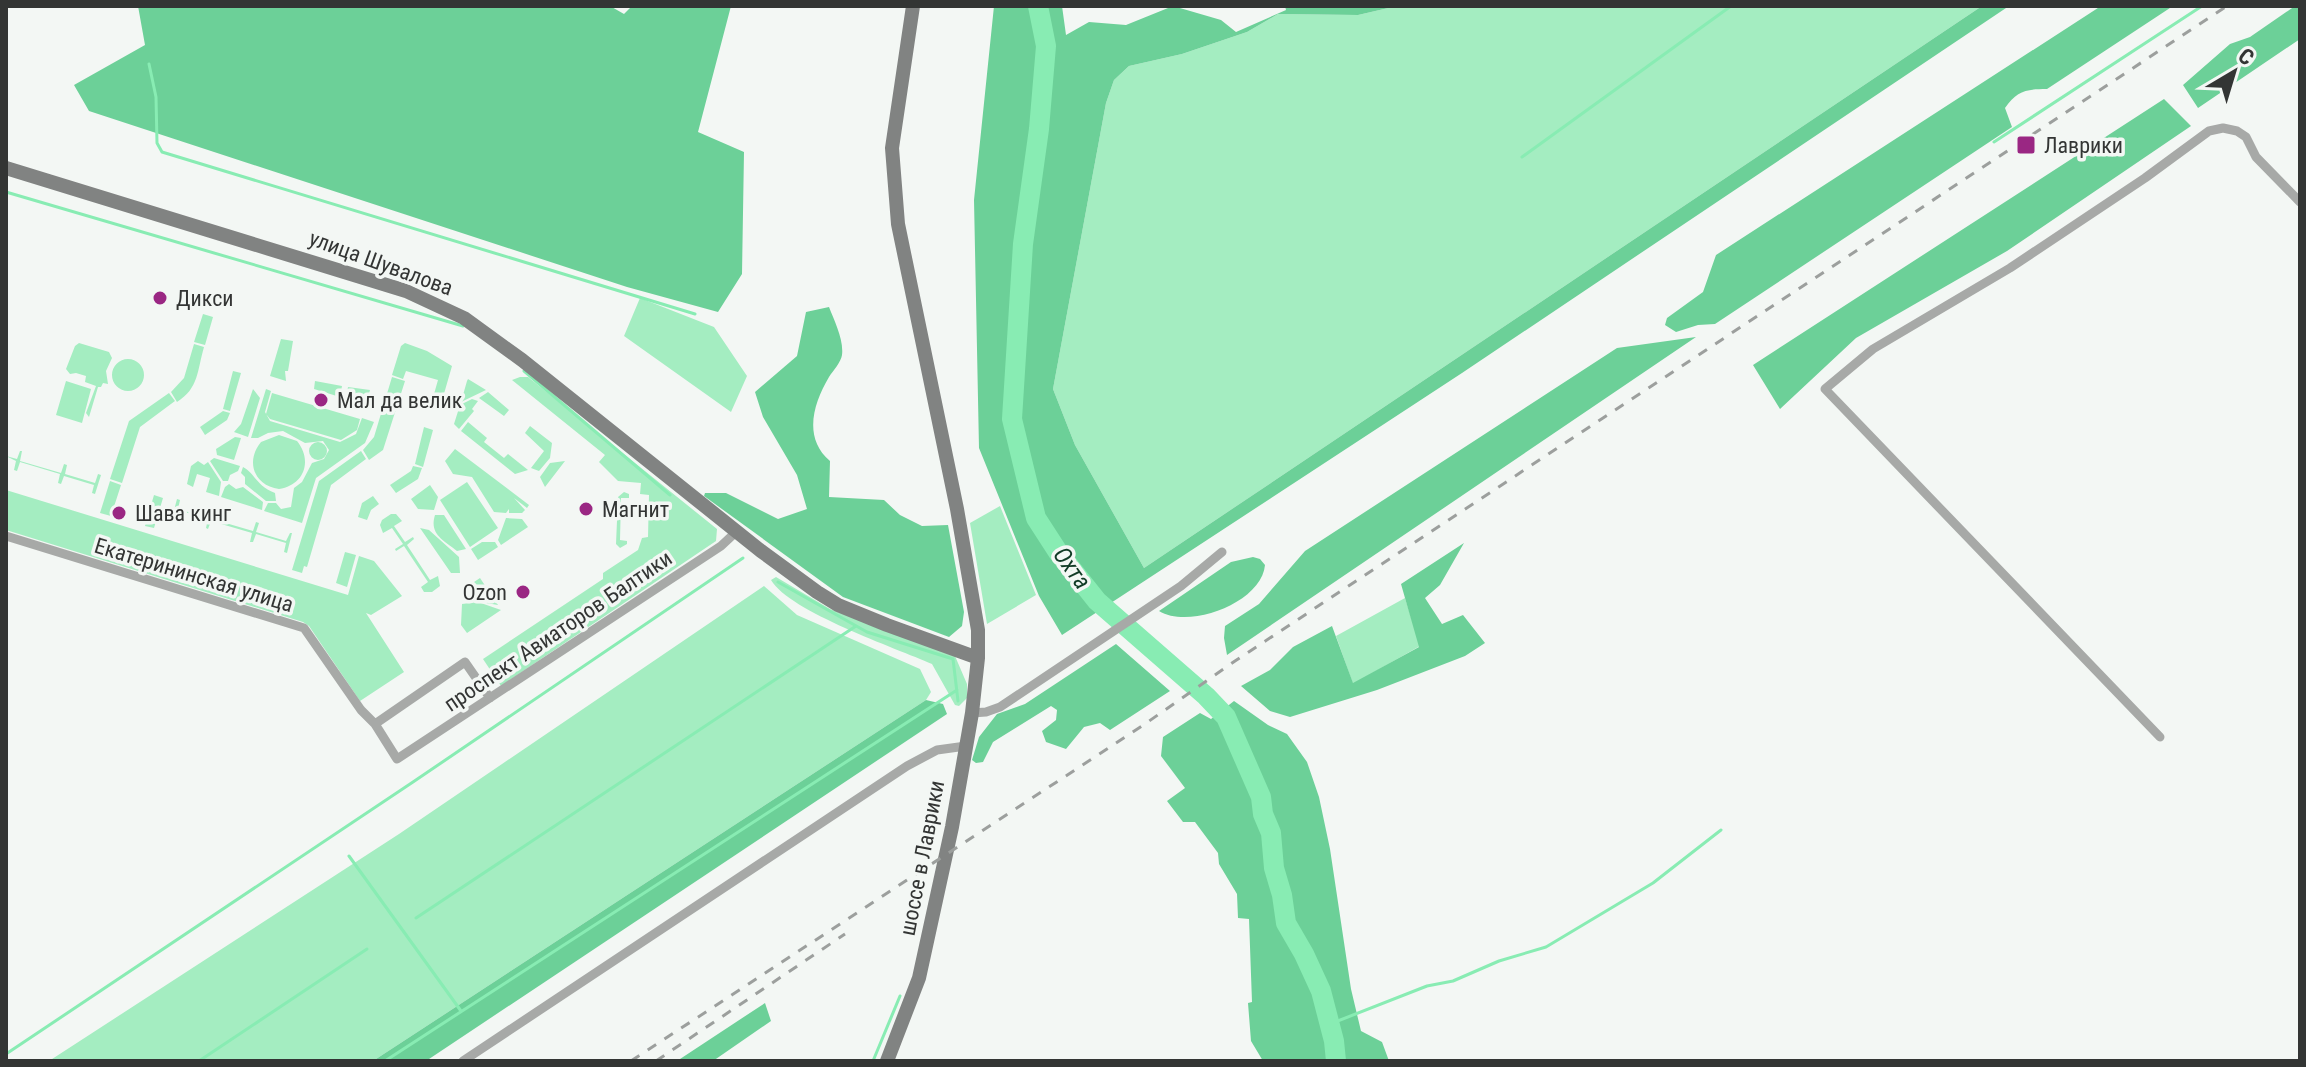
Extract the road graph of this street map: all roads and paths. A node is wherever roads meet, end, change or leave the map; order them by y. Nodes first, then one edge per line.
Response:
1 (913, 6) edge
2 (6, 168) edge
3 (2300, 202) edge
4 (736, 532) junction
5 (6, 536) edge
6 (1222, 552) dead end
7 (978, 658) junction
8 (490, 698) junction
9 (972, 713) junction
10 (375, 724) junction
11 (2160, 737) dead end
12 (966, 746) junction
13 (397, 759) joint
14 (463, 1061) edge
15 (887, 1061) edge

1 - 7 street, шоссе в Лаврики
2 - 4 street, улица Шувалова
3 - 11 street
4 - 7 street, улица Шувалова
4 - 8 street, проспект Авиаторов Балтики
5 - 10 street, Екатерининская улица
6 - 9 street
7 - 9 street, шоссе в Лаврики
8 - 10 street
8 - 13 street, проспект Авиаторов Балтики
9 - 12 street, шоссе в Лаврики
10 - 13 street, Екатерининская улица
12 - 14 street
12 - 15 street, шоссе в Лаврики

